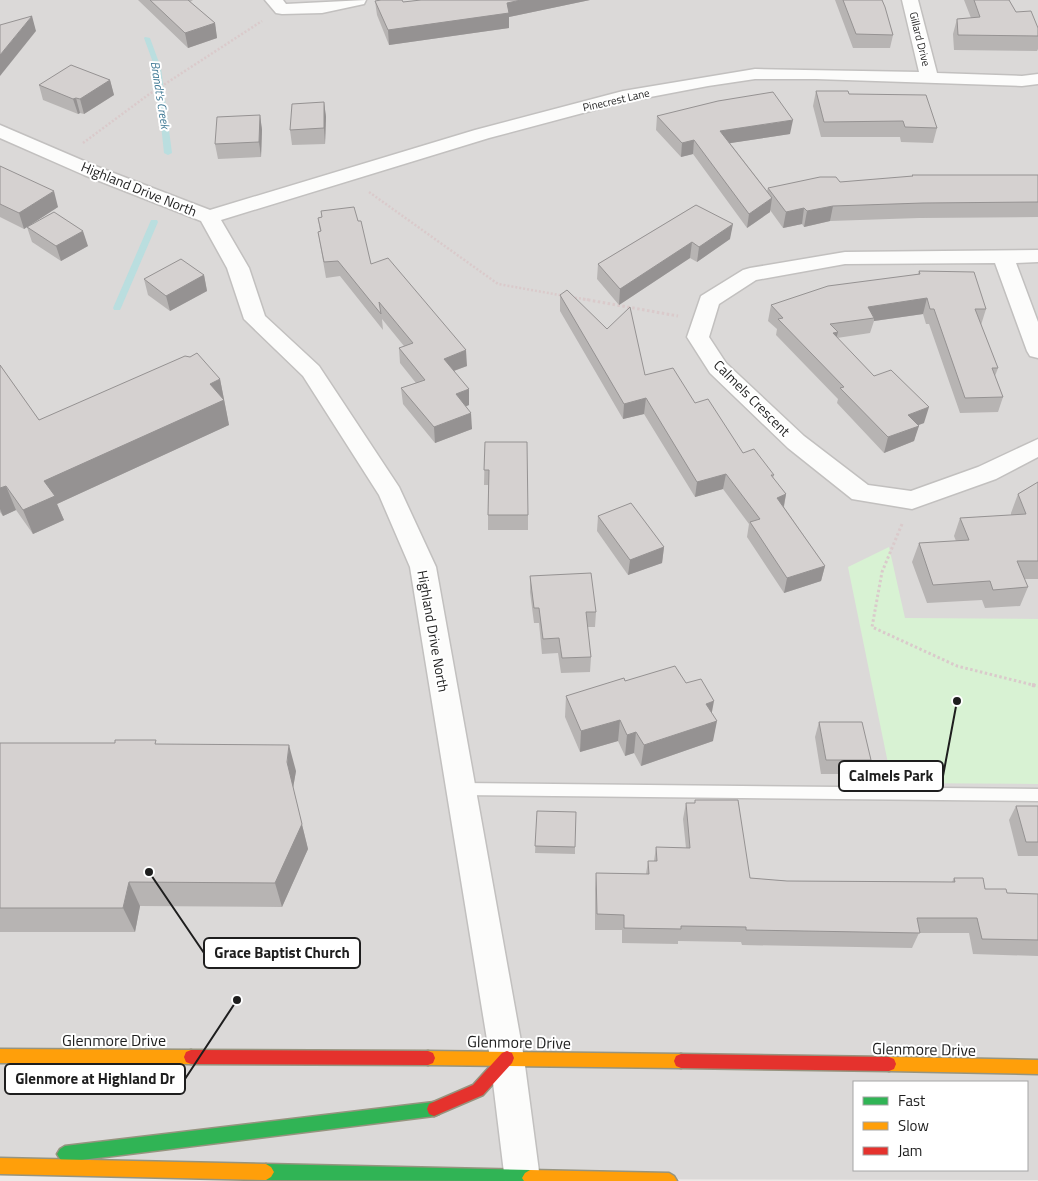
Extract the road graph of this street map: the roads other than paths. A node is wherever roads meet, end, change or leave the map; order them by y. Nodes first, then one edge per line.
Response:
1 (358, 0) edge
2 (910, 0) edge
3 (278, 5) edge
4 (929, 78) junction
5 (1038, 79) edge
6 (0, 130) edge
7 (209, 217) junction
8 (1038, 256) edge
9 (1003, 257) junction
10 (1038, 350) edge
11 (1038, 447) edge
12 (461, 790) junction
13 (1038, 795) edge
14 (0, 1056) edge
15 (507, 1058) junction
16 (1038, 1067) edge
17 (0, 1162) edge
18 (0, 1166) edge
19 (522, 1179) junction
20 (669, 1181) edge

1 - 3 street
2 - 4 street, Gillard Drive
4 - 5 street, Pinecrest Lane
4 - 7 street, Pinecrest Lane
6 - 7 street, Highland Drive North
7 - 12 street, Highland Drive North
8 - 9 street, Calmels Crescent
9 - 10 street
9 - 11 street, Calmels Crescent
12 - 13 lane
12 - 15 street, Highland Drive North
14 - 15 main road, Glenmore Drive
15 - 16 main road, Glenmore Drive
15 - 17 main road
15 - 19 street, Highland Drive North
18 - 19 main road
19 - 20 main road

